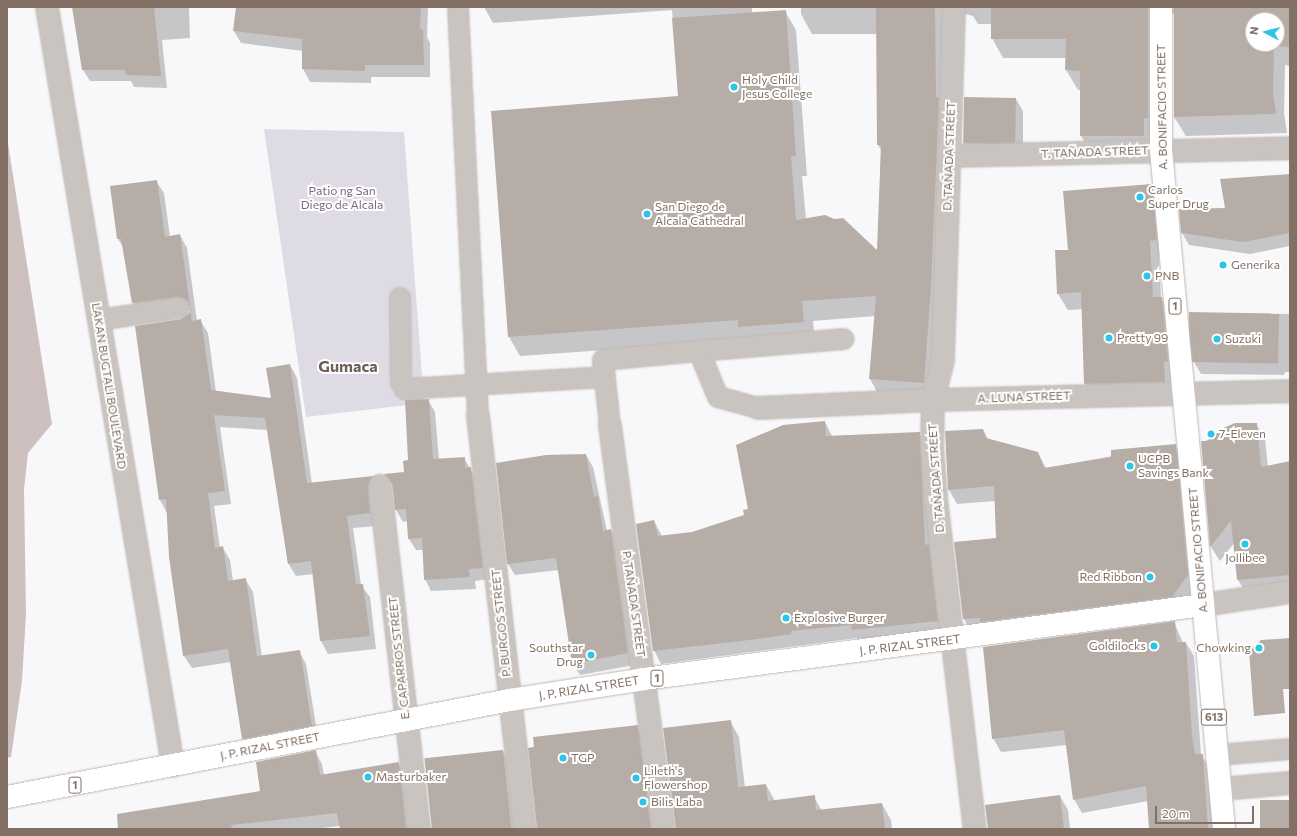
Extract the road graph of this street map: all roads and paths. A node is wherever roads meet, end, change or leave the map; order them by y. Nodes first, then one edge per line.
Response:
1 (47, 7) edge
2 (458, 7) edge
3 (954, 7) edge
4 (1161, 7) edge
5 (1290, 148) edge
6 (1161, 150) junction
7 (949, 156) junction
8 (400, 298) dead end
9 (179, 308) dead end
10 (98, 320) junction
11 (844, 339) dead end
12 (699, 351) junction
13 (605, 377) junction
14 (476, 386) junction
15 (1290, 391) edge
16 (1183, 393) junction
17 (933, 400) junction
18 (758, 408) joint
19 (478, 416) joint
20 (610, 426) joint
21 (380, 486) dead end
22 (1290, 592) edge
23 (1203, 605) junction
24 (952, 640) junction
25 (644, 679) junction
26 (510, 700) junction
27 (405, 719) junction
28 (1290, 749) edge
29 (1218, 755) junction
30 (173, 766) junction
31 (1290, 783) edge
32 (1221, 789) junction
33 (7, 797) edge
34 (419, 829) edge
35 (526, 829) edge
36 (664, 829) edge
37 (975, 829) edge
38 (1224, 829) edge

1 - 10 street, LAKAN BUGTALI BOULEVARD
2 - 14 lane
3 - 7 street, D. TAÑADA STREET
4 - 6 main road, A. BONIFACIO STREET / 1
5 - 6 street, T. TAÑADA STREET
6 - 7 street, T. TAÑADA STREET
6 - 16 main road, A. BONIFACIO STREET / 1
7 - 17 street, D. TAÑADA STREET
8 - 14 lane
9 - 10 lane
10 - 30 street, LAKAN BUGTALI BOULEVARD
11 - 12 lane
12 - 13 lane
12 - 18 lane
13 - 14 lane
13 - 20 lane
14 - 19 lane
15 - 16 street, A. LUNA STREET
16 - 17 street, A. LUNA STREET
16 - 23 main road, A. BONIFACIO STREET / 1
17 - 18 street, A. LUNA STREET
17 - 24 street, D. TAÑADA STREET
19 - 26 street, P. BURGOS STREET
20 - 25 street, P. TAÑADA STREET
21 - 27 street, E. CAPARROS STREET
22 - 23 street, J. P. RIZAL STREET
23 - 24 main road, J. P. RIZAL STREET / 1
23 - 29 main road, A. BONIFACIO STREET / 613
24 - 25 main road, J. P. RIZAL STREET / 1
24 - 37 street, D. TAÑADA STREET
25 - 26 main road, J. P. RIZAL STREET / 1
25 - 36 street, P. TAÑADA STREET
26 - 27 main road, J. P. RIZAL STREET / 1
26 - 35 street, P. BURGOS STREET
27 - 30 main road, J. P. RIZAL STREET / 1
27 - 34 street, E. CAPARROS STREET
28 - 29 lane
29 - 32 main road, A. BONIFACIO STREET / 613
30 - 33 main road, J. P. RIZAL STREET / 1
31 - 32 street
32 - 38 main road, A. BONIFACIO STREET / 613

